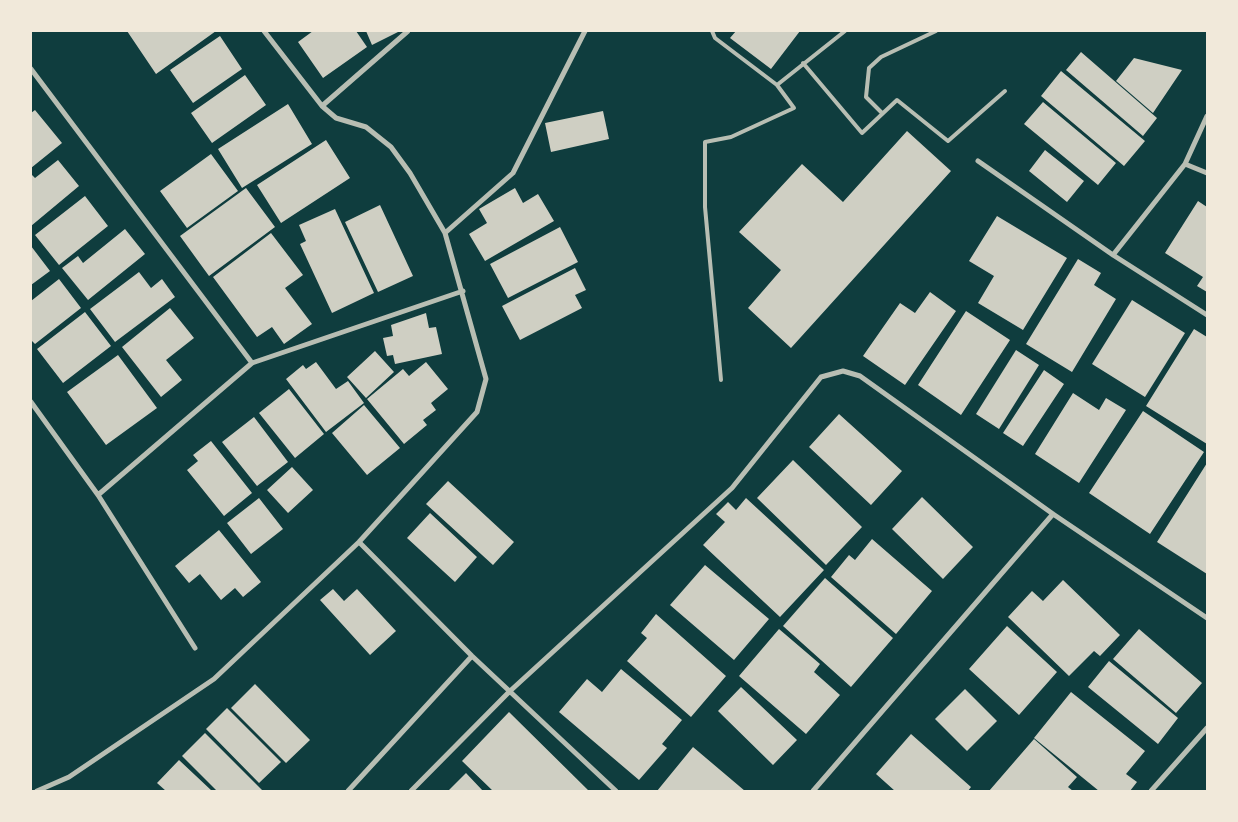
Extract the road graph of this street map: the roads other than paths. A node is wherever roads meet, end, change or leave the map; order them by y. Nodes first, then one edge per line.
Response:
1 (264, 31) edge
2 (408, 31) edge
3 (585, 31) edge
4 (712, 31) edge
5 (845, 31) edge
6 (936, 31) edge
7 (803, 63) junction
8 (31, 69) edge
9 (777, 85) junction
10 (1005, 91) dead end
11 (322, 106) junction
12 (882, 114) junction
13 (1207, 116) edge
14 (978, 162) dead end
15 (1185, 164) junction
16 (1207, 173) edge
17 (445, 233) junction
18 (1113, 255) junction
19 (462, 291) junction
20 (1207, 315) edge
21 (252, 363) junction
22 (721, 380) dead end
23 (31, 402) edge
24 (98, 494) junction
25 (1053, 514) junction
26 (359, 542) junction
27 (1207, 618) edge
28 (195, 648) dead end
29 (472, 656) junction
30 (509, 692) junction
31 (1207, 728) edge
32 (37, 791) edge
33 (348, 791) edge
34 (411, 791) edge
35 (616, 791) edge
36 (813, 791) edge
37 (1151, 791) edge

1 - 11 street
2 - 11 street
3 - 17 street
4 - 9 lane
5 - 7 lane
6 - 12 lane
7 - 9 lane
7 - 12 lane
8 - 21 street
9 - 22 lane
10 - 12 lane
11 - 17 street
13 - 15 street
14 - 18 street
15 - 16 street
15 - 18 street
17 - 19 street
18 - 20 street
19 - 21 street
19 - 26 street
21 - 24 street
23 - 24 street
24 - 28 street
25 - 27 street
25 - 30 street
25 - 36 street
26 - 29 street
26 - 32 street
29 - 30 street
29 - 33 street
30 - 34 street
30 - 35 street
31 - 37 street

